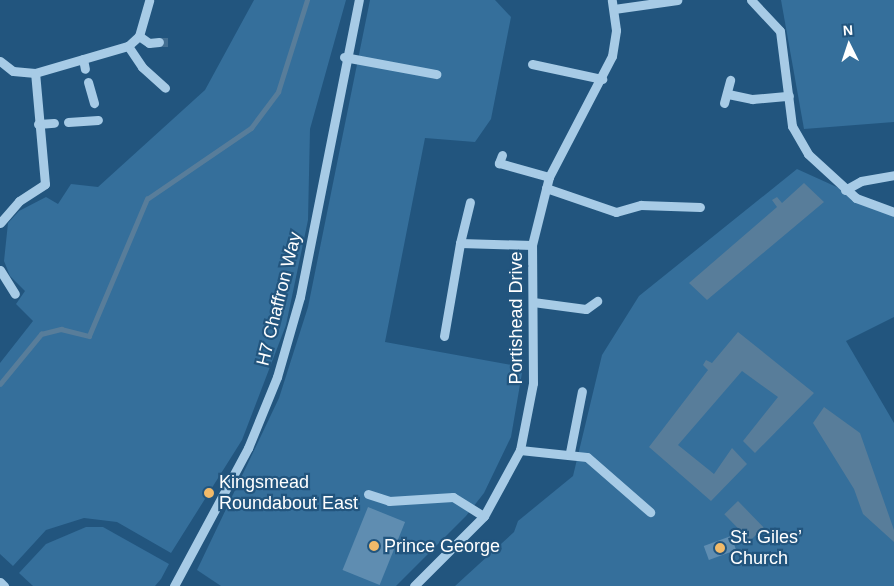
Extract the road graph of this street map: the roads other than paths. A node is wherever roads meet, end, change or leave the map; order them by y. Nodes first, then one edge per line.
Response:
1 (149, 0) edge
2 (359, 0) edge
3 (677, 0) edge
4 (751, 0) edge
5 (613, 4) edge
6 (139, 36) junction
7 (160, 42) tunnel mouth
8 (128, 46) junction
9 (344, 57) junction
10 (83, 58) junction
11 (0, 61) edge
12 (532, 64) dead end
13 (85, 69) dead end
14 (35, 73) junction
15 (436, 74) dead end
16 (602, 79) junction
17 (730, 80) dead end
18 (88, 82) dead end
19 (165, 88) dead end
20 (728, 94) junction
21 (789, 96) junction
22 (724, 103) dead end
23 (94, 104) dead end
24 (98, 120) dead end
25 (68, 122) dead end
26 (54, 123) dead end
27 (38, 124) junction
28 (502, 154) dead end
29 (894, 175) edge
30 (549, 176) junction
31 (546, 188) junction
32 (845, 190) junction
33 (470, 202) dead end
34 (700, 207) dead end
35 (894, 212) edge
36 (0, 223) edge
37 (460, 243) junction
38 (532, 244) junction
39 (0, 270) edge
40 (15, 294) dead end
41 (597, 301) dead end
42 (534, 302) junction
43 (444, 336) dead end
44 (582, 391) dead end
45 (520, 450) junction
46 (570, 452) junction
47 (368, 494) dead end
48 (650, 512) dead end
49 (484, 516) junction
50 (0, 582) edge
51 (4, 586) edge
52 (174, 586) edge
53 (414, 586) edge

1 - 6 street
2 - 9 street, H7 Chaffron Way
3 - 5 street
4 - 21 street
5 - 16 street, Portishead Drive
6 - 7 street
6 - 8 street
8 - 10 street
8 - 19 street
9 - 15 street
9 - 52 street, H7 Chaffron Way
10 - 13 street
10 - 14 street
11 - 14 street
12 - 16 street
14 - 27 street
16 - 30 street, Portishead Drive
17 - 20 street
18 - 23 street
20 - 21 street
20 - 22 street
21 - 32 street
24 - 25 street
26 - 27 street
27 - 36 street
28 - 30 street
29 - 32 street
30 - 31 street, Portishead Drive
31 - 34 street
31 - 38 street, Portishead Drive
32 - 35 street
33 - 37 street
37 - 38 street
37 - 43 street
38 - 42 street, Portishead Drive
39 - 40 street
41 - 42 street
42 - 45 street, Portishead Drive
44 - 46 street
45 - 46 street
45 - 49 street, Portishead Drive
46 - 48 street
47 - 49 street
49 - 53 street, Portishead Drive
50 - 51 street

